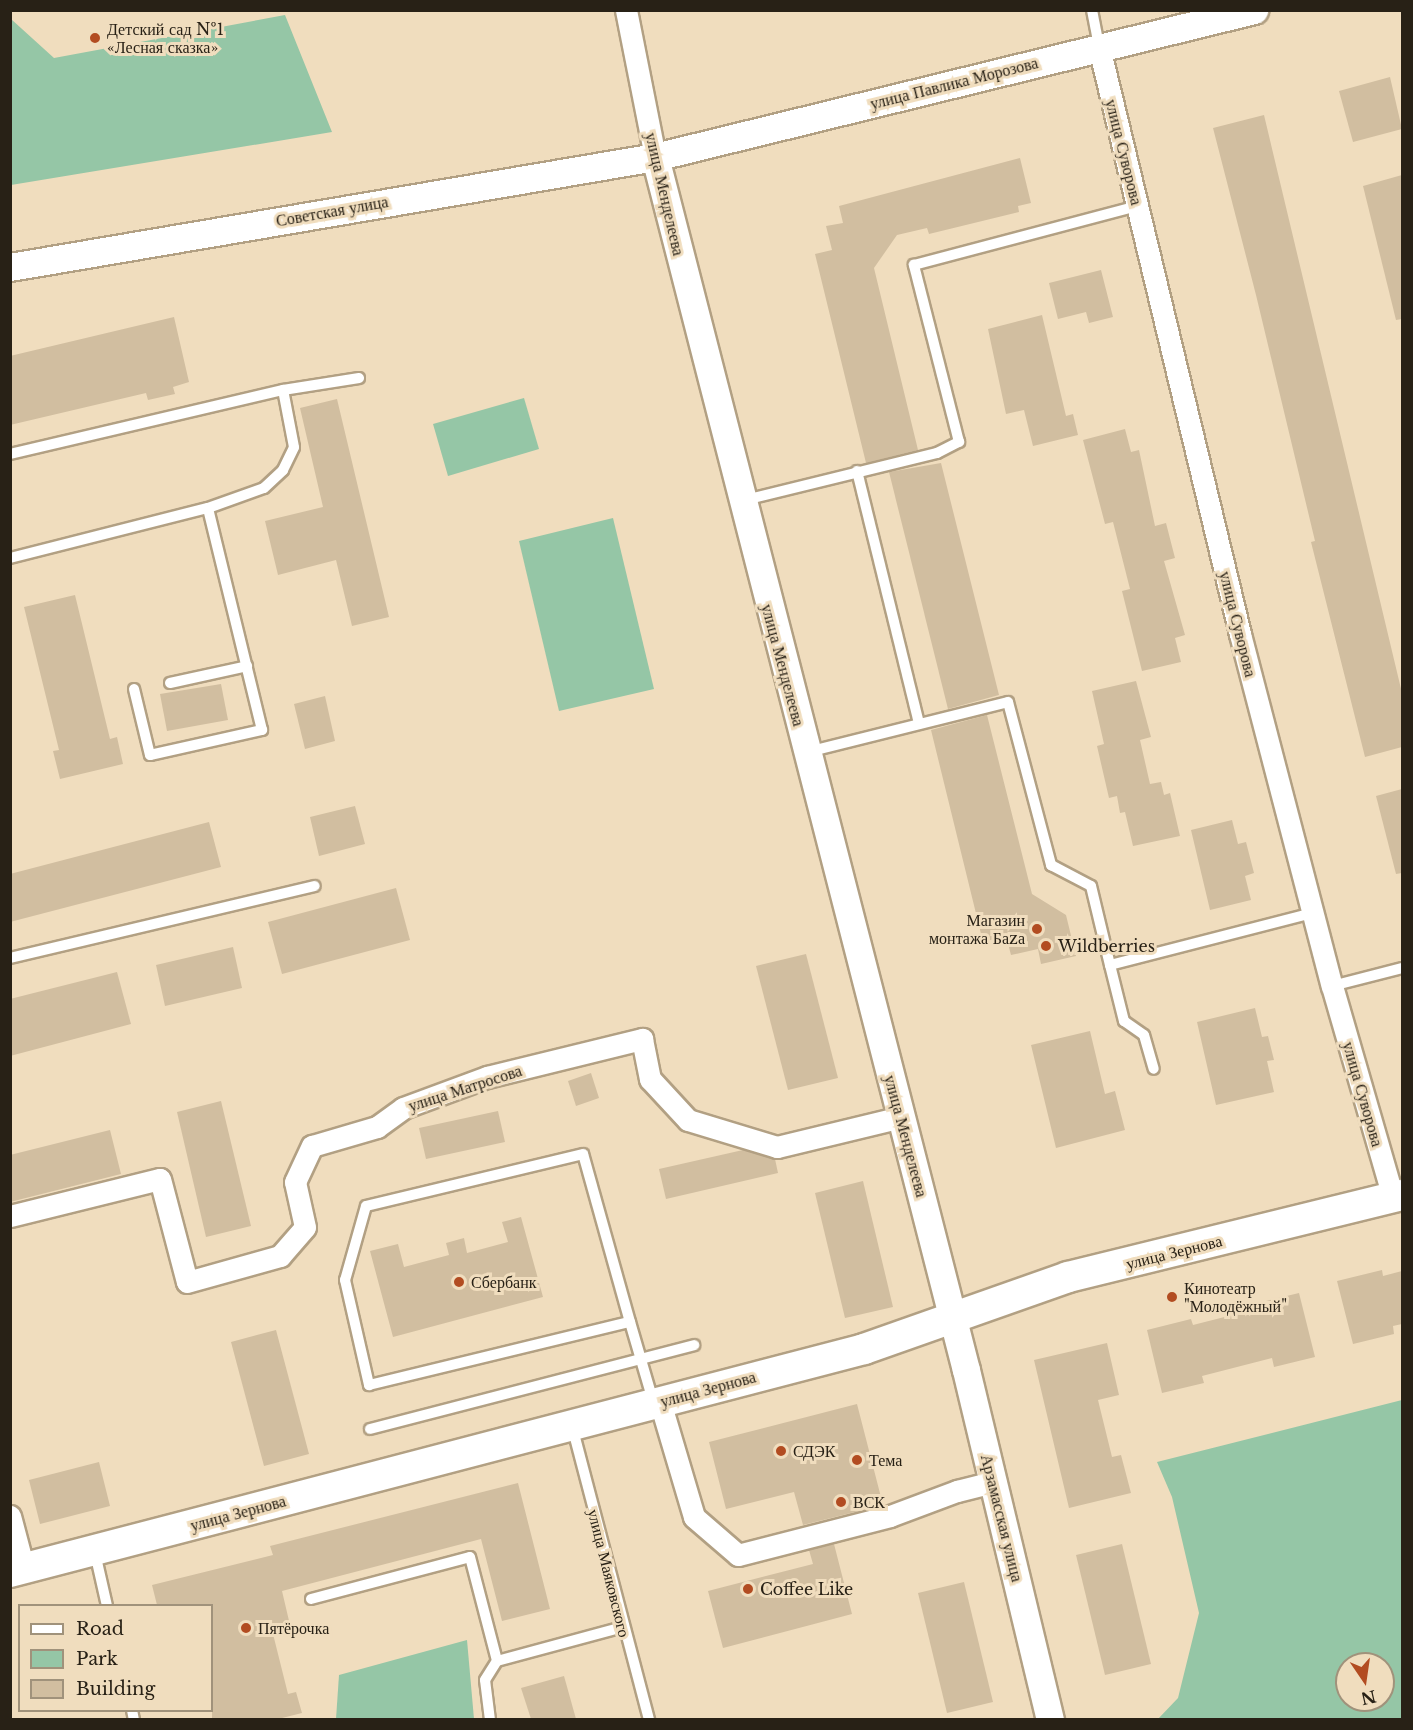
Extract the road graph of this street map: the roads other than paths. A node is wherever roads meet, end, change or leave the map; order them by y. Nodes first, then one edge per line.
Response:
1 (626, 10) edge
2 (1092, 10) edge
3 (1254, 10) edge
4 (1099, 47) junction
5 (655, 158) junction
6 (1137, 206) junction
7 (10, 267) edge
8 (359, 378) dead end
9 (284, 390) junction
10 (10, 454) edge
11 (857, 471) junction
12 (741, 501) junction
13 (207, 508) junction
14 (10, 558) edge
15 (247, 666) junction
16 (170, 683) dead end
17 (134, 688) dead end
18 (919, 724) junction
19 (806, 752) junction
20 (315, 886) dead end
21 (1313, 913) junction
22 (10, 958) edge
23 (1110, 965) junction
24 (1402, 968) edge
25 (1332, 986) junction
26 (1154, 1069) dead end
27 (901, 1117) junction
28 (1398, 1196) edge
29 (10, 1216) edge
30 (953, 1318) junction
31 (630, 1322) junction
32 (694, 1345) dead end
33 (641, 1359) junction
34 (657, 1403) junction
35 (572, 1426) junction
36 (370, 1429) dead end
37 (993, 1482) junction
38 (10, 1516) edge
39 (94, 1551) junction
40 (17, 1571) edge
41 (311, 1599) dead end
42 (107, 1604) edge
43 (623, 1627) junction
44 (497, 1661) junction
45 (490, 1719) edge
46 (649, 1719) edge
47 (1050, 1719) edge

1 - 5 street, улица Менделеева
2 - 4 lane
3 - 4 street, улица Павлика Морозова
4 - 5 street, улица Павлика Морозова
4 - 6 street, улица Суворова
5 - 7 street, Советская улица
5 - 12 street, улица Менделеева
6 - 11 lane
6 - 21 street, улица Суворова
8 - 9 lane
9 - 10 lane
9 - 13 lane
11 - 12 lane
11 - 18 lane
12 - 19 street, улица Менделеева
13 - 14 lane
13 - 15 lane
15 - 16 lane
15 - 17 lane
18 - 19 lane
18 - 23 lane
19 - 27 street, улица Менделеева
20 - 22 lane
21 - 23 lane
21 - 25 street, улица Суворова
23 - 26 lane
24 - 25 lane
25 - 28 street, улица Суворова
27 - 29 street, улица Матросова
27 - 30 street, улица Менделеева
28 - 30 main road, улица Зернова
30 - 34 main road, улица Зернова
30 - 37 street, Арзамасская улица
31 - 31 lane
31 - 33 lane
32 - 33 lane
33 - 34 lane
33 - 36 lane
34 - 35 main road, улица Зернова
34 - 37 street
35 - 39 main road, улица Зернова
35 - 43 lane, улица Маяковского
37 - 47 street, Арзамасская улица
38 - 40 street
39 - 40 main road, улица Зернова
39 - 42 lane
41 - 44 lane
43 - 44 lane
43 - 46 lane, улица Маяковского
44 - 45 lane

